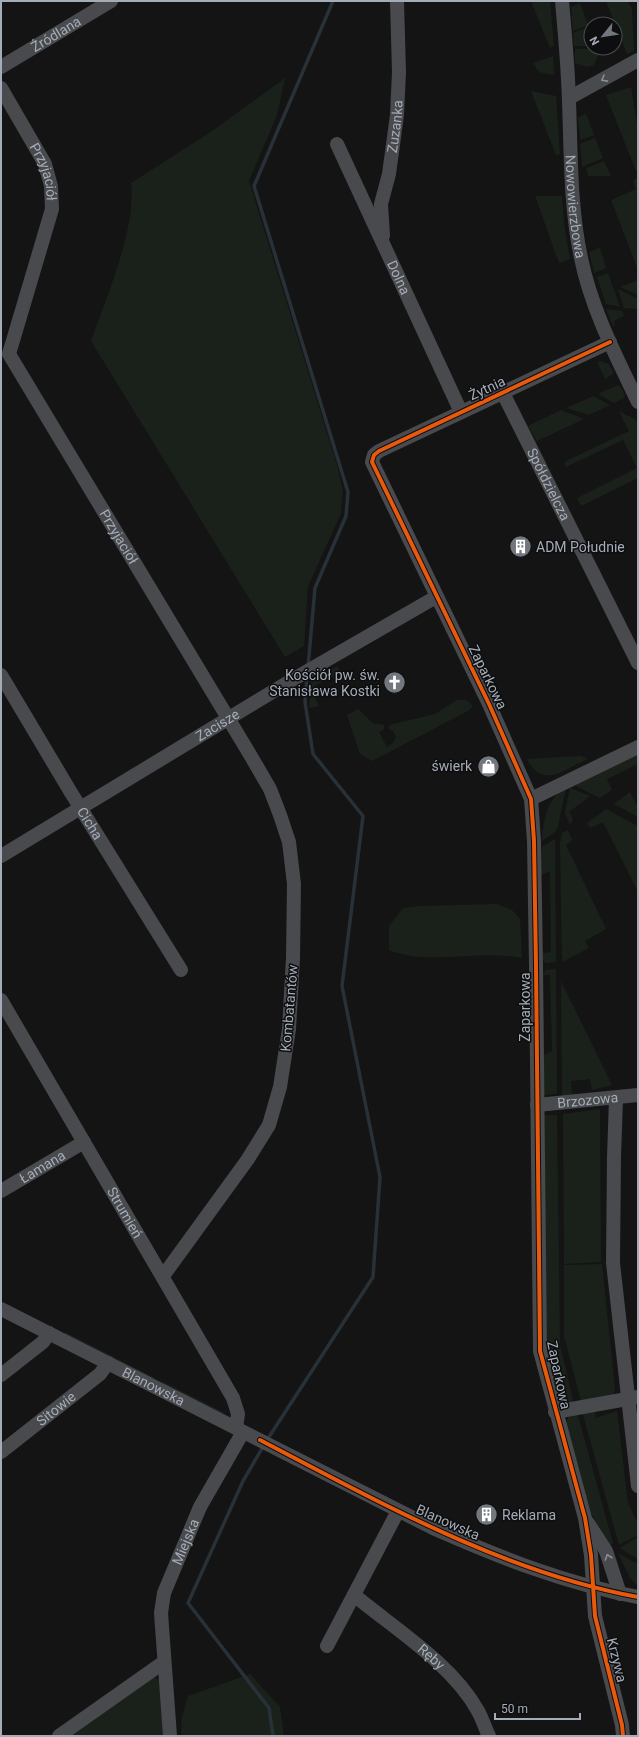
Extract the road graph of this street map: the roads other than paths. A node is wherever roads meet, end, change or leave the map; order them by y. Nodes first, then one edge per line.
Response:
1 (111, 1) edge
2 (397, 1) edge
3 (562, 1) edge
4 (638, 60) edge
5 (1, 67) edge
6 (1, 88) edge
7 (569, 98) junction
8 (337, 144) dead end
9 (385, 250) junction
10 (610, 342) junction
11 (5, 356) edge
12 (634, 383) edge
13 (503, 393) junction
14 (638, 402) edge
15 (461, 412) junction
16 (374, 455) joint
17 (436, 597) junction
18 (638, 660) edge
19 (1, 675) edge
20 (229, 718) junction
21 (638, 747) edge
22 (531, 799) junction
23 (80, 808) junction
24 (1, 856) edge
25 (181, 970) dead end
26 (1, 1000) edge
27 (638, 1095) edge
28 (616, 1099) junction
29 (537, 1105) junction
30 (84, 1142) junction
31 (1, 1191) edge
32 (163, 1276) junction
33 (1, 1309) edge
34 (49, 1333) junction
35 (108, 1363) junction
36 (1, 1374) edge
37 (634, 1398) edge
38 (555, 1412) junction
39 (240, 1430) junction
40 (1, 1452) edge
41 (638, 1486) edge
42 (398, 1511) junction
43 (585, 1518) junction
44 (593, 1588) junction
45 (620, 1594) junction
46 (354, 1595) junction
47 (638, 1597) edge
48 (327, 1646) dead end
49 (164, 1662) junction
50 (59, 1736) edge
51 (170, 1736) edge
52 (489, 1736) edge
53 (623, 1736) edge

1 - 5 street, Źródlana
2 - 9 street, Zuzanka
3 - 7 street, Nowowierzbowa
4 -> 7 street
6 - 11 street, Przyjaciół
7 - 10 street, Nowowierzbowa
8 - 9 street, Dolna
9 - 15 street, Dolna
10 - 12 street, Nowowierzbowa
10 - 13 street, Żytnia
11 - 20 street, Przyjaciół
12 - 14 street, Nowowierzbowa
13 - 15 street, Żytnia
13 - 18 street, Spółdzielcza
15 - 16 street, Żytnia
16 - 17 street, Zaparkowa
17 - 20 street, Zacisze
17 - 22 street, Zaparkowa
19 - 23 street, Cicha
20 - 23 street, Zacisze
20 - 32 street, Kombatantów
21 - 22 street
22 - 29 street, Zaparkowa
23 - 24 street, Zacisze
23 - 25 street, Cicha
26 - 30 street, Strumień
27 - 28 street, Brzozowa
28 - 29 street, Brzozowa
28 - 37 street
29 - 38 street, Zaparkowa
30 - 31 street, Łamana
30 - 32 street, Strumień
32 - 39 street, Strumień
33 - 34 street, Blanowska
34 - 35 street, Blanowska
34 - 36 street
35 - 39 street, Blanowska
35 - 40 street, Sitowie
37 - 38 street
37 - 41 street
38 - 43 street, Zaparkowa
39 - 42 street, Blanowska
39 - 49 street, Miejska
42 - 44 street, Blanowska
42 - 46 street
43 - 44 street, Zaparkowa
45 -> 43 street, Zaparkowa
44 - 45 street, Blanowska
44 - 53 street, Krzywa
45 - 47 street, Blanowska
46 - 48 street
46 - 52 street, Ręby
49 - 50 street
49 - 51 street, Miejska

